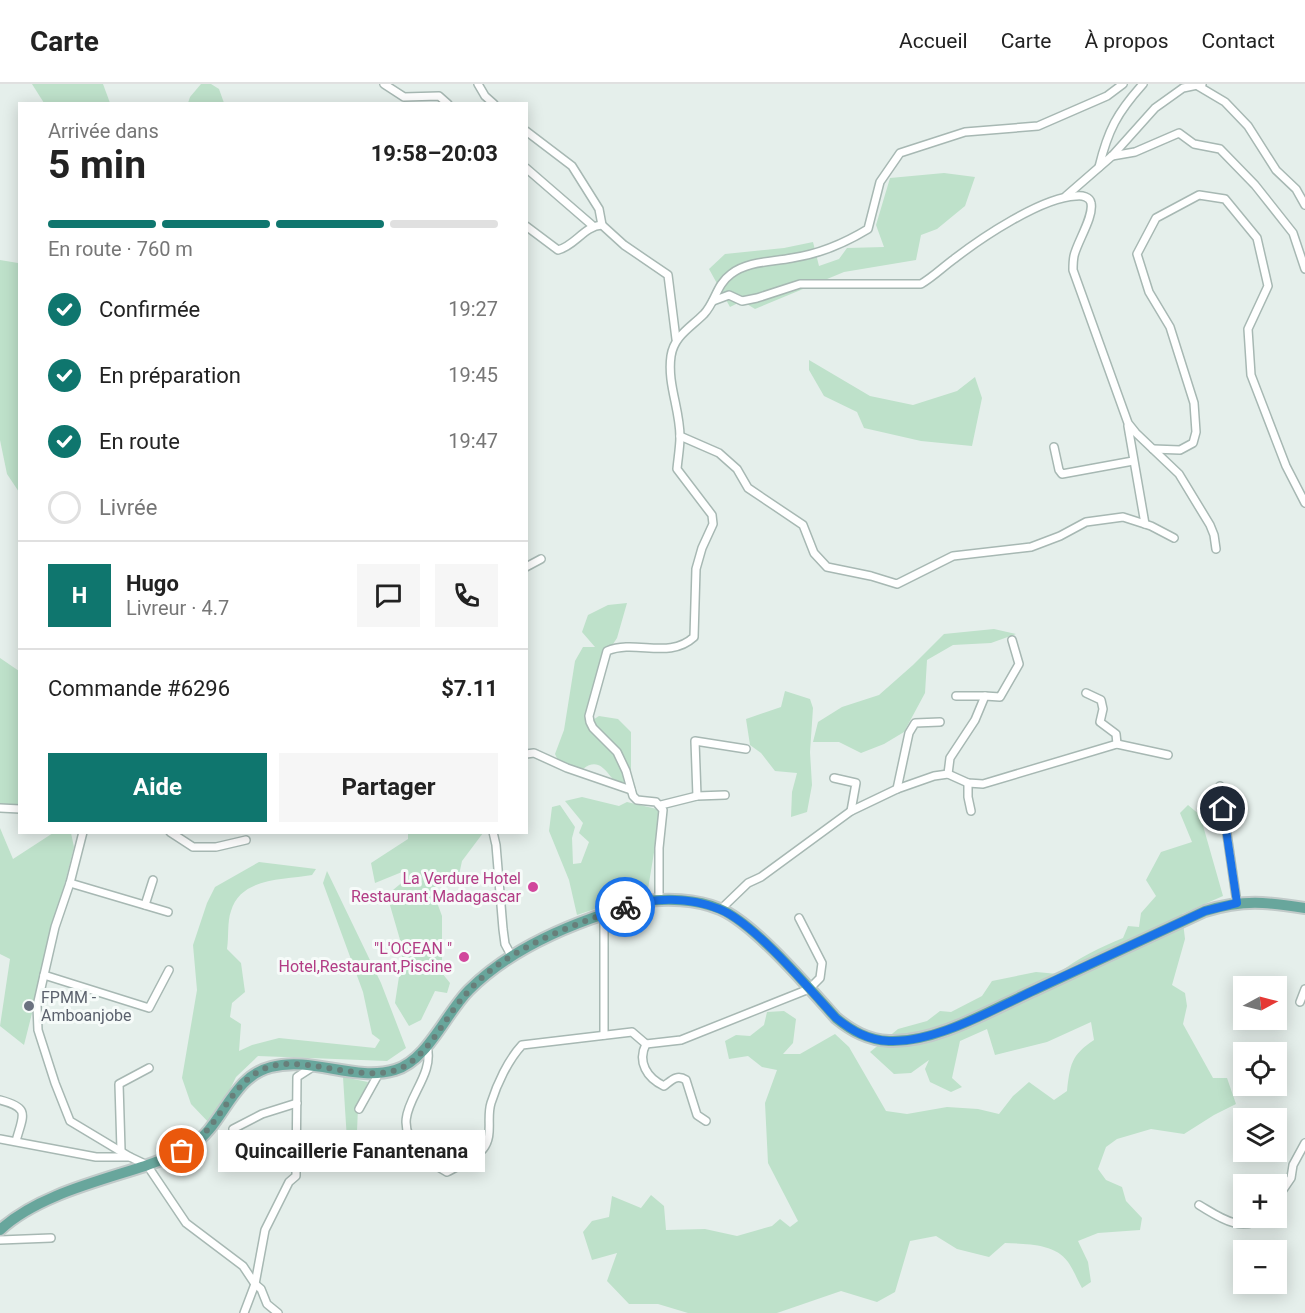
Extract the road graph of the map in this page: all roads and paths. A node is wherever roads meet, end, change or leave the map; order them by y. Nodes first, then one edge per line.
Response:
1 (384, 84) edge
2 (478, 84) edge
3 (1123, 84) edge
4 (1143, 84) edge
5 (1200, 85) edge
6 (404, 100) edge
7 (446, 102) edge
8 (492, 102) edge
9 (528, 133) edge
10 (1112, 156) junction
11 (1098, 167) junction
12 (528, 170) edge
13 (1064, 198) junction
14 (1305, 205) edge
15 (602, 225) junction
16 (593, 226) junction
17 (528, 228) edge
18 (1305, 269) edge
19 (713, 301) junction
20 (676, 339) junction
21 (1128, 423) junction
22 (680, 436) junction
23 (1054, 447) dead end
24 (1153, 449) junction
25 (1133, 461) junction
26 (1305, 503) edge
27 (1145, 524) junction
28 (1174, 538) dead end
29 (1216, 549) dead end
30 (541, 559) dead end
31 (528, 566) edge
32 (1012, 640) dead end
33 (1086, 693) dead end
34 (956, 696) dead end
35 (985, 696) junction
36 (940, 722) dead end
37 (1117, 744) junction
38 (746, 749) dead end
39 (528, 754) edge
40 (1168, 755) dead end
41 (948, 774) junction
42 (834, 778) dead end
43 (968, 783) junction
44 (1220, 786) dead end
45 (897, 789) junction
46 (630, 790) junction
47 (725, 795) dead end
48 (697, 796) junction
49 (661, 805) junction
50 (0, 808) edge
51 (18, 809) edge
52 (851, 811) junction
53 (971, 811) dead end
54 (84, 834) edge
55 (173, 834) edge
56 (493, 834) edge
57 (246, 840) dead end
58 (153, 880) dead end
59 (70, 883) junction
60 (659, 900) junction
61 (1237, 903) junction
62 (145, 905) junction
63 (1305, 908) edge
64 (721, 909) junction
65 (168, 912) dead end
66 (604, 914) junction
67 (799, 918) dead end
68 (512, 957) junction
69 (169, 970) dead end
70 (44, 975) junction
71 (809, 989) junction
72 (1305, 989) edge
73 (1300, 1002) dead end
74 (604, 1035) junction
75 (646, 1044) junction
76 (427, 1046) junction
77 (314, 1066) junction
78 (149, 1068) dead end
79 (379, 1072) junction
80 (0, 1100) edge
81 (297, 1103) junction
82 (359, 1109) dead end
83 (706, 1121) dead end
84 (233, 1129) dead end
85 (0, 1139) edge
86 (16, 1141) junction
87 (1305, 1143) edge
88 (121, 1150) junction
89 (130, 1157) junction
90 (147, 1165) junction
91 (1287, 1185) edge
92 (1199, 1205) dead end
93 (1233, 1223) edge
94 (0, 1230) edge
95 (51, 1238) dead end
96 (0, 1240) edge
97 (255, 1284) junction
98 (244, 1313) edge
99 (278, 1313) edge

1 - 6 street
2 - 8 street
3 - 19 street
4 - 11 street
5 - 10 street
5 - 14 street
6 - 7 street
9 - 15 street
10 - 11 street
10 - 18 street
11 - 13 street
12 - 16 street
13 - 19 street
13 - 21 street
15 - 16 street
15 - 20 street
16 - 17 street
19 - 20 street
20 - 22 street
21 - 24 street
21 - 25 street
22 - 27 street
22 - 46 street
23 - 25 street
24 - 26 street
24 - 29 street
25 - 27 street
27 - 28 street
30 - 31 street
32 - 35 street
33 - 37 street
34 - 35 street
35 - 41 street
36 - 45 street
37 - 40 street
37 - 43 street
38 - 48 street
39 - 46 street
41 - 43 street
41 - 45 street
42 - 52 street
43 - 53 street
44 - 61 street
45 - 52 street
46 - 49 street
47 - 48 street
48 - 49 street
49 - 60 street
50 - 51 street
52 - 64 street
54 - 59 street
55 - 57 street
56 - 68 street
58 - 62 street
59 - 62 street
59 - 70 street
60 - 64 main road
60 - 66 main road
61 - 63 main road
61 - 71 main road
62 - 65 street
64 - 71 main road
66 - 68 main road
66 - 74 street
67 - 71 street
68 - 76 main road
69 - 70 street
70 - 88 street
71 - 75 street
72 - 73 street
74 - 75 street
74 - 76 street
75 - 83 street
76 - 79 main road
77 - 79 main road
77 - 81 street
77 - 90 main road
78 - 88 street
79 - 82 street
80 - 86 street
81 - 84 street
81 - 97 street
85 - 86 street
86 - 89 street
87 - 91 street
88 - 89 street
89 - 90 street
90 - 94 main road
90 - 97 street
92 - 93 street
95 - 96 street
97 - 98 street
97 - 99 street

